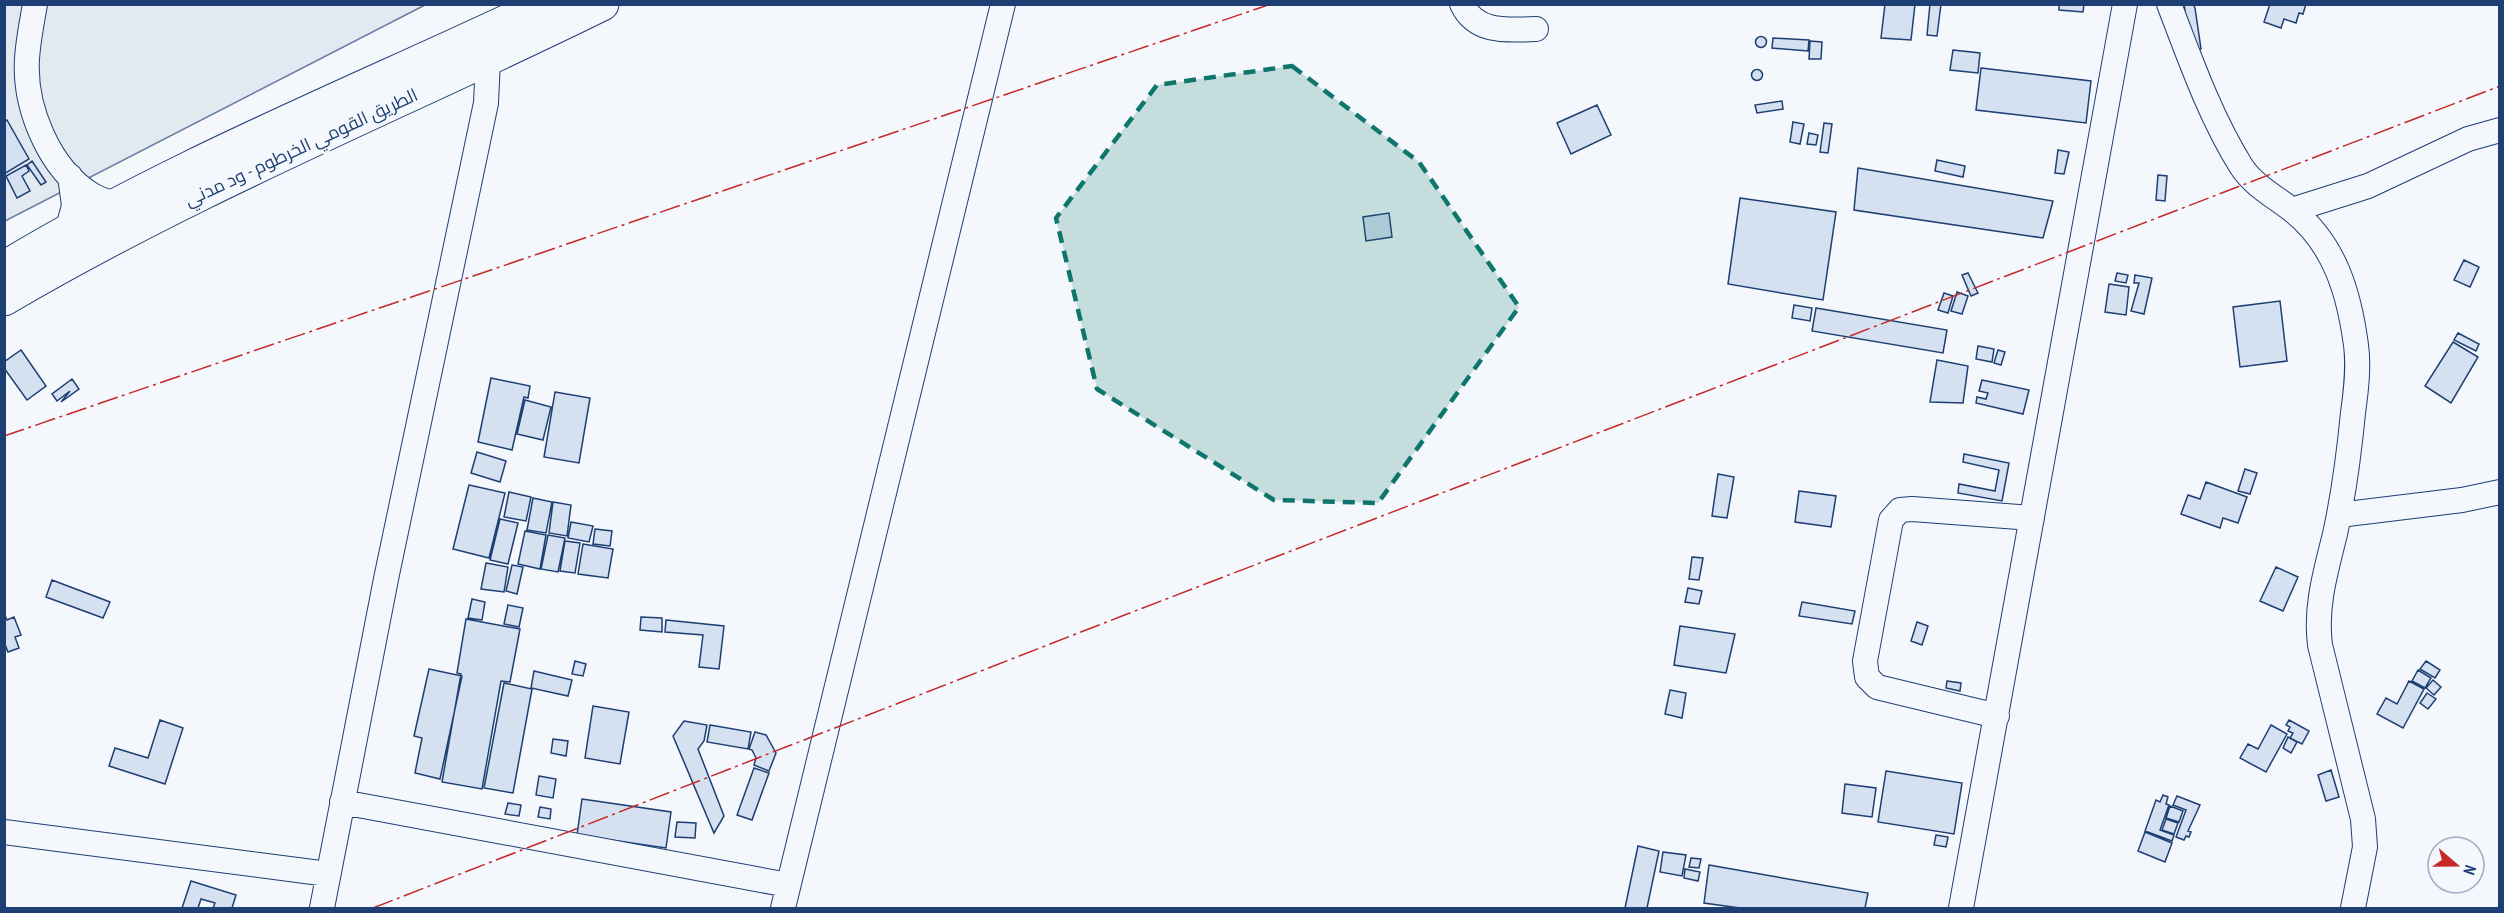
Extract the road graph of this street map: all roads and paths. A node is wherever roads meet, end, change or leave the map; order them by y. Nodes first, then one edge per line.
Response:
1 (35, 4) edge
2 (544, 4) edge
3 (602, 4) edge
4 (1004, 4) edge
5 (1462, 4) edge
6 (2125, 4) edge
7 (2169, 4) edge
8 (1536, 29) dead end
9 (486, 47) junction
10 (2499, 130) edge
11 (70, 176) junction
12 (117, 205) junction
13 (2292, 210) junction
14 (67, 231) junction
15 (4, 268) edge
16 (4, 299) edge
17 (2499, 492) edge
18 (2339, 515) junction
19 (2032, 518) junction
20 (1996, 716) junction
21 (342, 802) junction
22 (4, 832) edge
23 (328, 874) junction
24 (788, 885) junction
25 (322, 909) edge
26 (783, 909) edge
27 (1961, 909) edge
28 (2353, 909) edge

1 - 11 street
2 - 9 highway, الطريق القومي الخرطوم - ود مدني
3 - 9 highway, الطريق القومي الخرطوم - ود مدني
4 - 24 street
5 - 8 street
6 - 19 street
7 - 13 street
9 - 12 highway, الطريق القومي الخرطوم - ود مدني
9 - 16 highway, الطريق القومي الخرطوم - ود مدني
9 - 21 street
10 - 13 street
11 - 12 street
11 - 14 street
12 - 14 highway, الطريق القومي الخرطوم - ود مدني
13 - 18 street
14 - 15 highway, الطريق القومي الخرطوم - ود مدني
17 - 18 street
18 - 28 street
19 - 20 street
19 - 20 street
20 - 27 street
21 - 23 street
21 - 24 street
22 - 23 street
23 - 25 street
24 - 26 street

